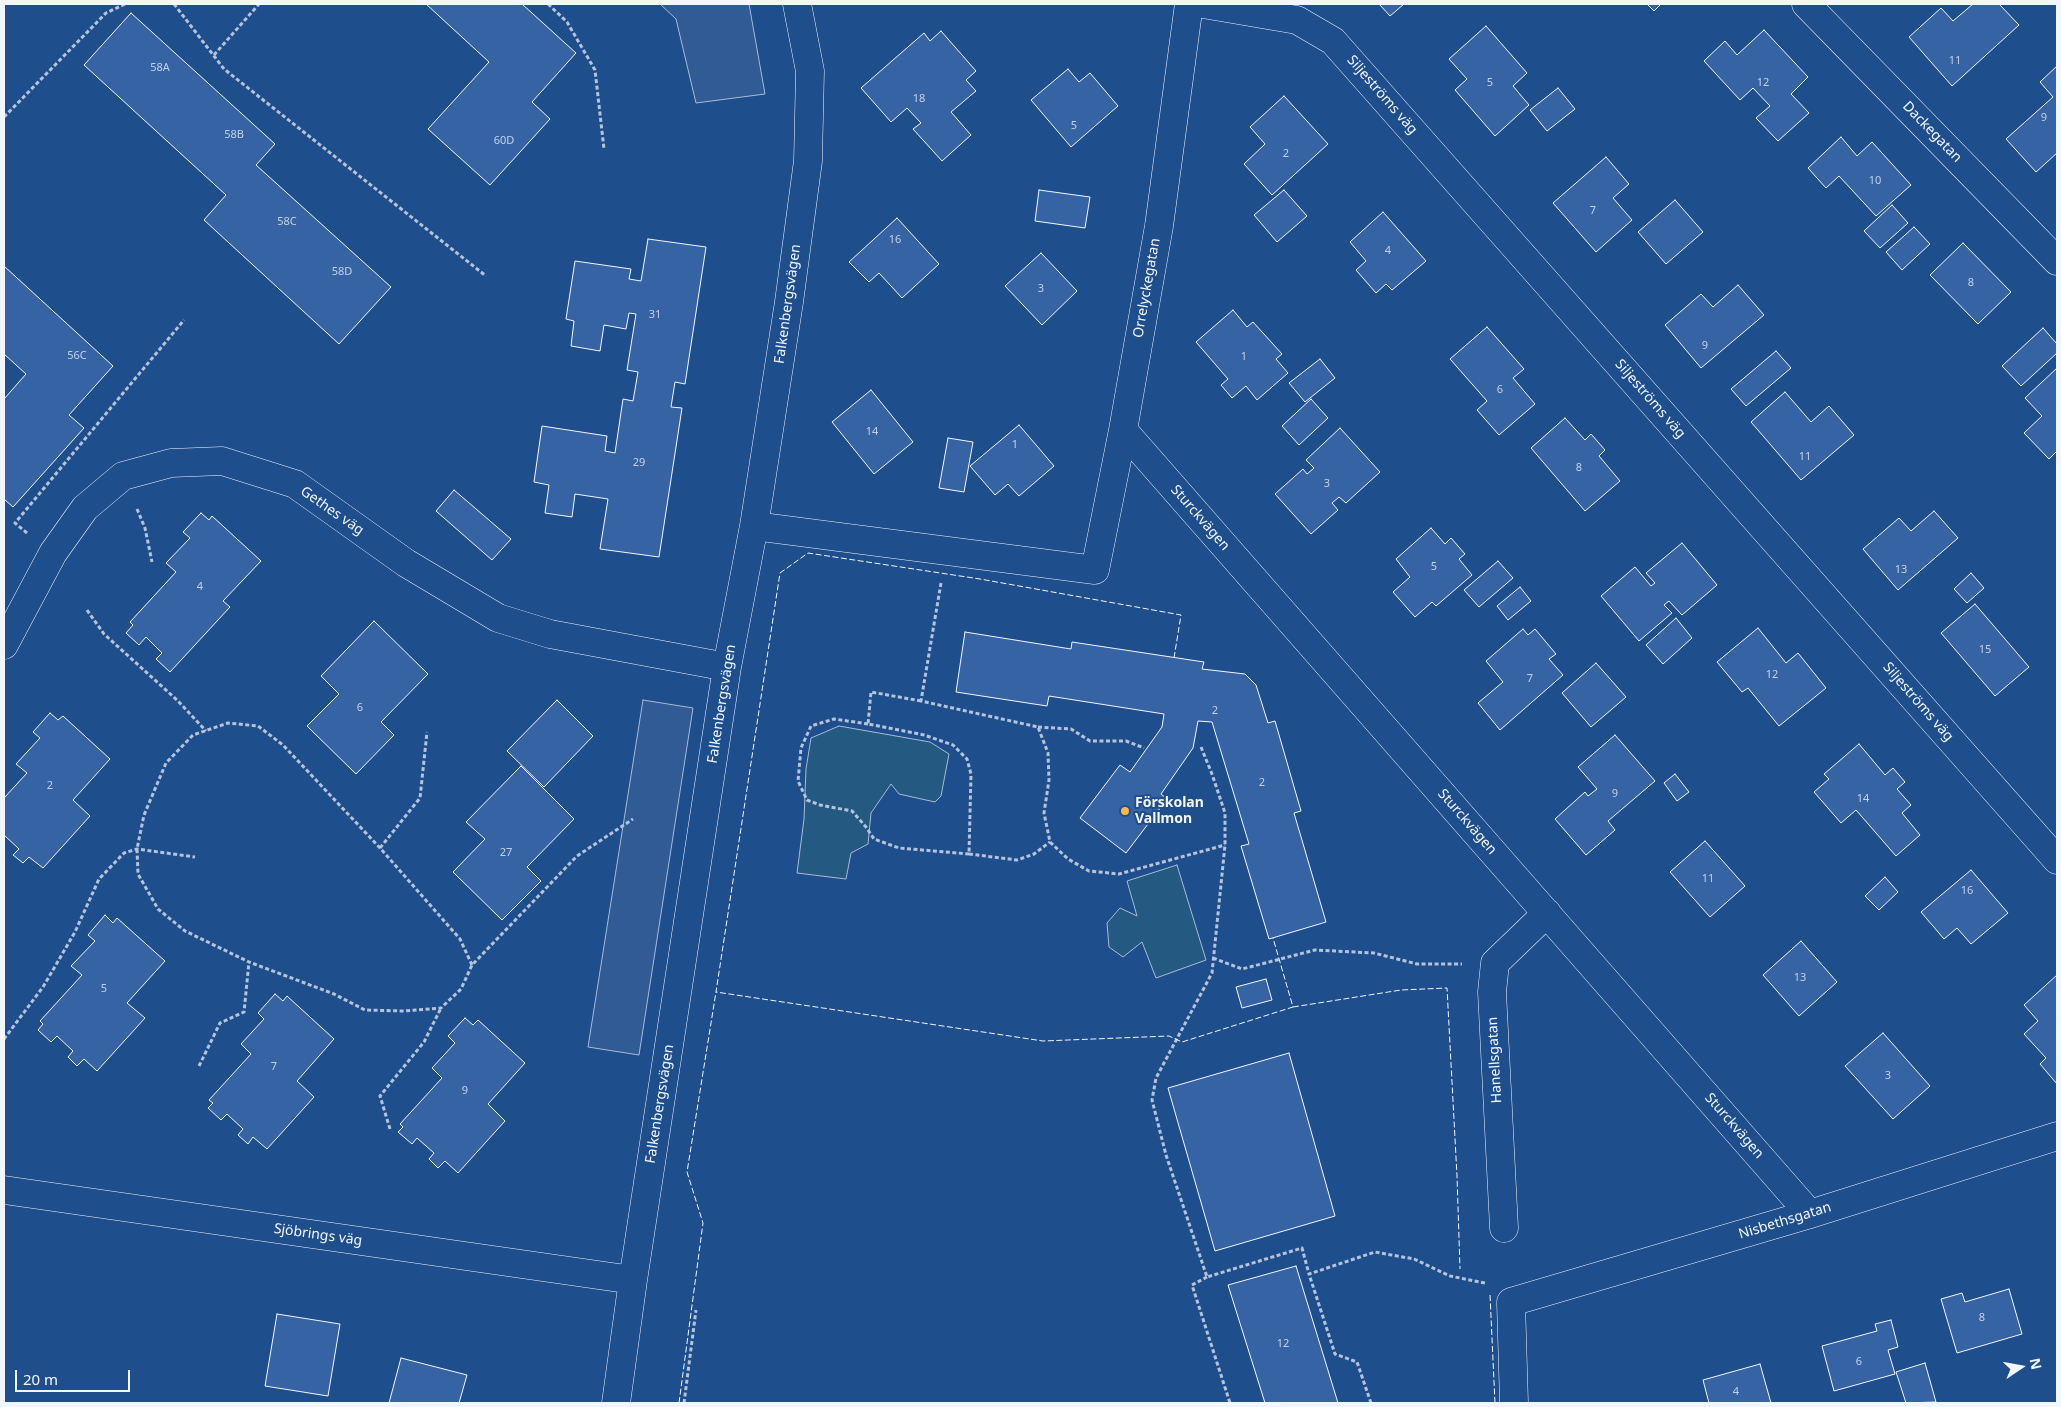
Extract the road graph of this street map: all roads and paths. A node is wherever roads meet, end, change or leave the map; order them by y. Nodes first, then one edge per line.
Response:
1 (125, 4) edge
2 (174, 4) edge
3 (259, 4) edge
4 (548, 4) edge
5 (798, 4) edge
6 (1189, 4) edge
7 (1203, 4) edge
8 (1806, 4) edge
9 (214, 56) junction
10 (4, 118) edge
11 (604, 148) dead end
12 (2057, 261) edge
13 (486, 276) dead end
14 (184, 320) dead end
15 (1124, 430) junction
16 (123, 476) junction
17 (754, 526) junction
18 (944, 550) junction
19 (53, 553) junction
20 (152, 562) dead end
21 (87, 610) dead end
22 (4, 645) edge
23 (728, 667) junction
24 (921, 701) junction
25 (868, 724) junction
26 (1038, 727) junction
27 (206, 731) junction
28 (427, 732) dead end
29 (1144, 748) dead end
30 (1201, 748) dead end
31 (633, 819) dead end
32 (1050, 842) junction
33 (1225, 845) junction
34 (380, 848) junction
35 (137, 849) junction
36 (969, 854) junction
37 (195, 857) dead end
38 (2057, 860) edge
39 (1547, 913) junction
40 (1213, 958) junction
41 (250, 962) junction
42 (1495, 963) junction
43 (472, 965) junction
44 (441, 1008) junction
45 (4, 1039) edge
46 (199, 1066) dead end
47 (390, 1129) dead end
48 (2057, 1136) edge
49 (4, 1190) edge
50 (1810, 1214) junction
51 (1504, 1228) dead end
52 (1308, 1274) junction
53 (1207, 1278) junction
54 (633, 1280) junction
55 (1502, 1293) junction
56 (696, 1310) dead end
57 (616, 1403) edge
58 (684, 1403) edge
59 (1230, 1403) edge
60 (1371, 1403) edge
61 (1514, 1403) edge

1 - 10 path
2 - 9 path
3 - 9 path
4 - 11 path
5 - 17 street, Falkenbergsvägen
6 - 15 street, Orrelyckegatan
7 - 38 street, Siljeströms väg
8 - 12 street, Dackegatan
9 - 13 path
14 - 19 path
15 - 18 street, Orrelyckegatan
15 - 39 street, Sturckvägen
16 - 19 street, Gethes väg
16 - 20 path
16 - 23 street, Gethes väg
17 - 18 street
17 - 23 street, Falkenbergsvägen
18 - 24 path
19 - 22 street, Gethes väg
21 - 27 path
23 - 54 street, Falkenbergsvägen
24 - 25 path
24 - 26 path
25 - 36 path
25 - 36 path
26 - 29 path
26 - 32 path
27 - 34 path
27 - 35 path
28 - 34 path
30 - 33 path
31 - 43 path
32 - 33 path
32 - 36 path
33 - 40 path
34 - 43 path
35 - 37 path
35 - 41 path
35 - 45 path
39 - 42 street
39 - 50 street, Sturckvägen
40 - 42 path
40 - 53 path
41 - 44 path
41 - 46 path
42 - 51 street, Hanellsgatan
43 - 44 path
44 - 47 path
48 - 50 street, Nisbethsgatan
49 - 54 street, Sjöbrings väg
50 - 55 street, Nisbethsgatan
52 - 53 path
52 - 55 path
52 - 60 path
53 - 59 path
54 - 57 street, Falkenbergsvägen
55 - 61 street
56 - 58 path

